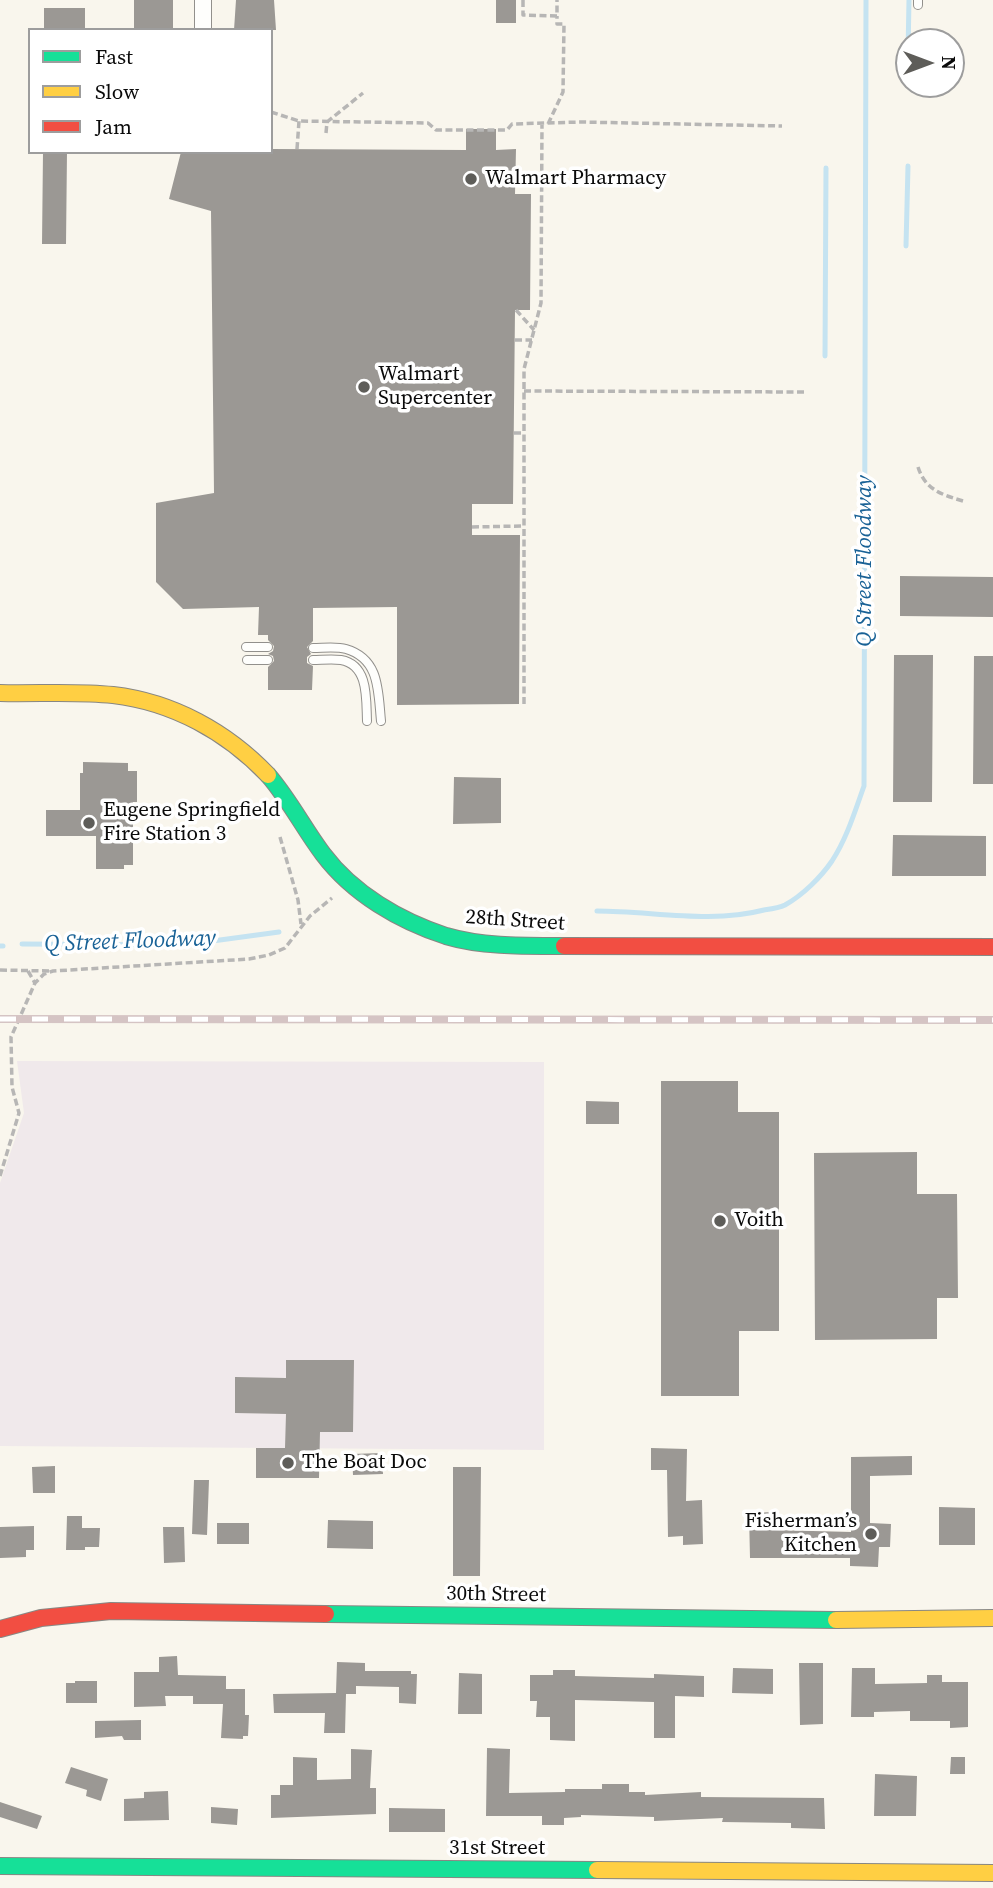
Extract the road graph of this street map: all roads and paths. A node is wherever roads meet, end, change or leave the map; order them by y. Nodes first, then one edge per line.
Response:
1 (204, 0) edge
2 (523, 0) edge
3 (557, 0) edge
4 (557, 16) junction
5 (203, 28) edge
6 (363, 93) dead end
7 (273, 113) edge
8 (299, 121) junction
9 (327, 122) junction
10 (542, 124) junction
11 (548, 124) junction
12 (782, 126) dead end
13 (326, 133) dead end
14 (297, 149) dead end
15 (516, 310) dead end
16 (534, 330) junction
17 (515, 340) dead end
18 (532, 340) junction
19 (524, 390) junction
20 (804, 392) dead end
21 (514, 433) dead end
22 (524, 433) junction
23 (918, 467) dead end
24 (963, 501) dead end
25 (523, 526) junction
26 (472, 527) dead end
27 (246, 648) dead end
28 (268, 648) dead end
29 (313, 648) dead end
30 (247, 660) dead end
31 (268, 660) dead end
32 (313, 660) dead end
33 (0, 693) edge
34 (524, 704) dead end
35 (367, 721) dead end
36 (381, 721) dead end
37 (280, 837) dead end
38 (331, 898) dead end
39 (300, 927) junction
40 (993, 947) edge
41 (0, 970) edge
42 (28, 971) junction
43 (53, 971) junction
44 (35, 983) junction
45 (0, 1176) edge
46 (993, 1618) edge
47 (0, 1629) edge
48 (0, 1866) edge
49 (993, 1873) edge

1 - 5 street
2 - 4 path
3 - 4 path
4 - 11 path
6 - 9 path
7 - 8 path
8 - 9 path
8 - 14 path
9 - 10 path
9 - 13 path
10 - 11 path
10 - 16 path
11 - 12 path
15 - 16 path
16 - 18 path
17 - 18 path
18 - 19 path
19 - 20 path
19 - 22 path
21 - 22 path
22 - 25 path
23 - 24 path
25 - 26 path
25 - 34 path
27 - 28 lane
29 - 36 lane
30 - 31 lane
32 - 35 lane
33 - 40 street, 28th Street
37 - 39 path
38 - 39 path
39 - 43 path
41 - 42 path
42 - 43 path
42 - 44 path
43 - 44 path
44 - 45 path
46 - 47 street, 30th Street
48 - 49 street, 31st Street

